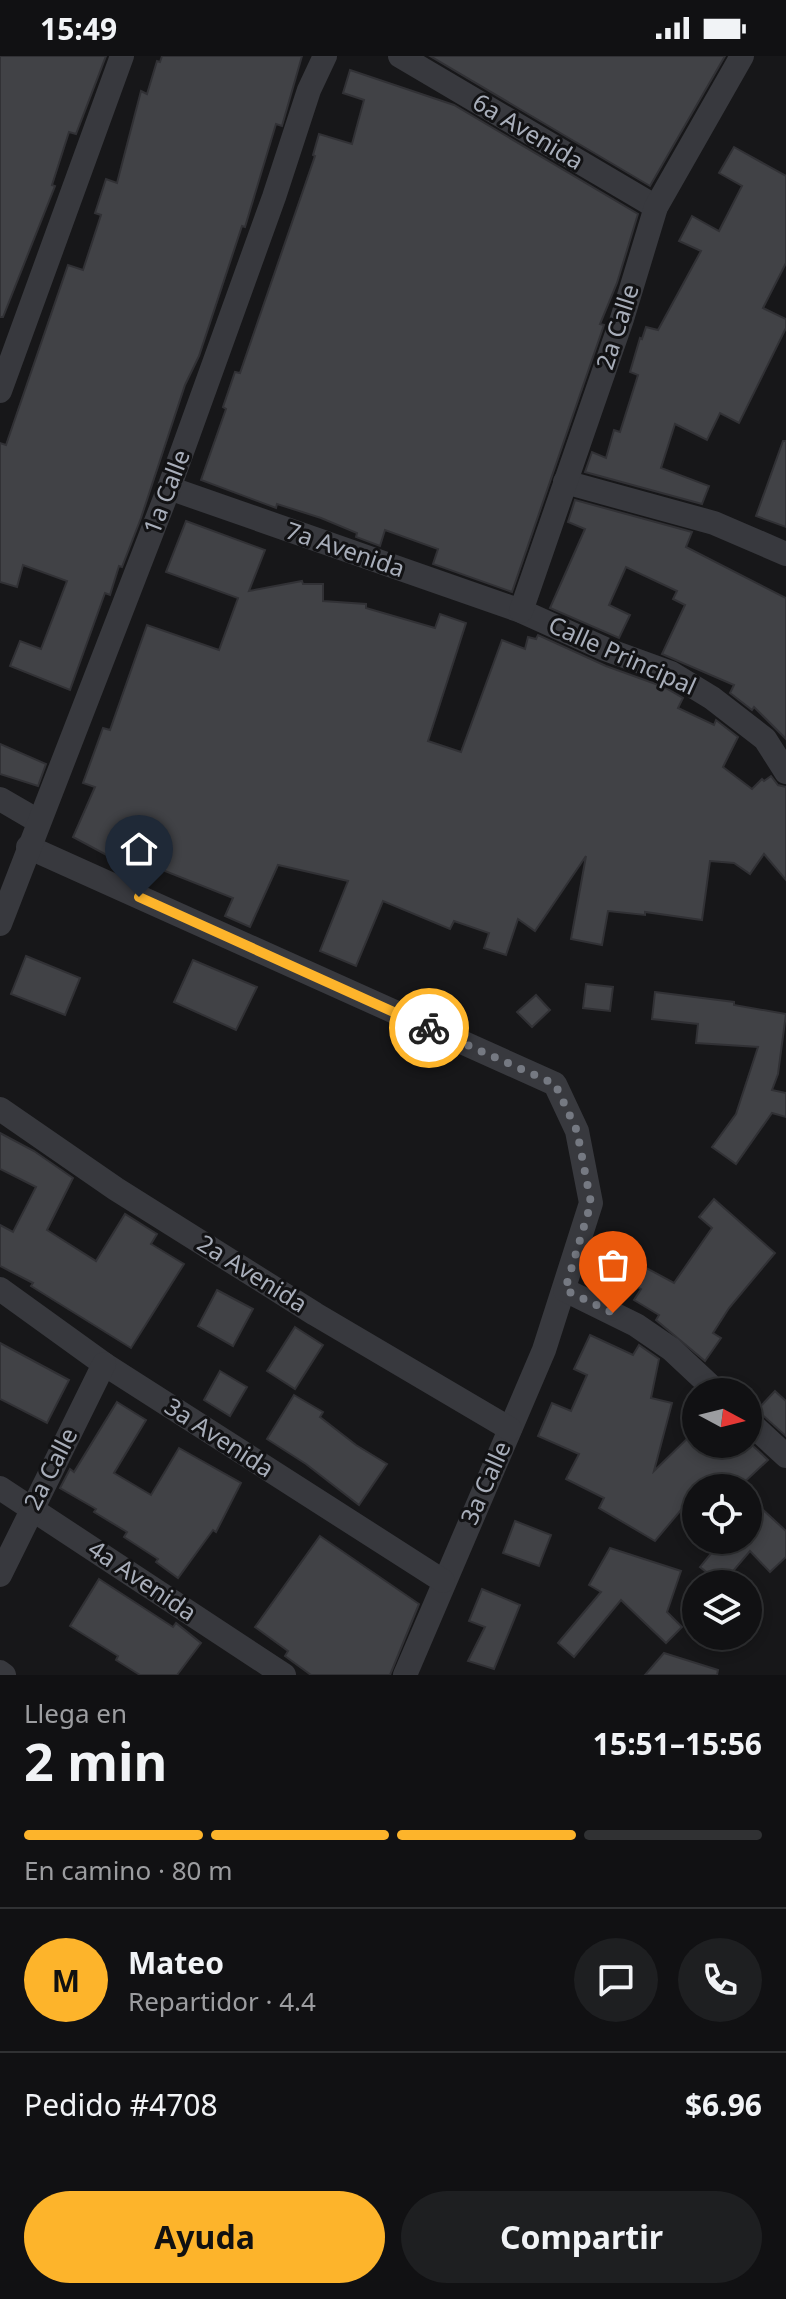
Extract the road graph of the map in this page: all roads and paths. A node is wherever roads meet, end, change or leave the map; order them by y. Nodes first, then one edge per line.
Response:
1 (122, 56) edge
2 (325, 56) edge
3 (400, 56) edge
4 (742, 56) edge
5 (656, 207) junction
6 (0, 391) edge
7 (565, 482) junction
8 (169, 488) junction
9 (786, 554) edge
10 (521, 611) junction
11 (786, 772) edge
12 (0, 799) edge
13 (38, 821) junction
14 (28, 847) junction
15 (0, 924) edge
16 (0, 1109) edge
17 (0, 1289) edge
18 (565, 1290) junction
19 (104, 1364) junction
20 (702, 1378) edge
21 (510, 1429) junction
22 (762, 1434) edge
23 (786, 1456) edge
24 (0, 1488) edge
25 (32, 1507) junction
26 (0, 1575) edge
27 (443, 1581) junction
28 (284, 1675) edge
29 (405, 1675) edge

1 - 6 street
2 - 8 street, 1a Calle
3 - 5 street, 6a Avenida
4 - 5 street, 2a Calle
5 - 7 street, 2a Calle
7 - 9 street
7 - 10 street, 2a Calle
8 - 10 street, 7a Avenida
8 - 13 street, 1a Calle
10 - 11 street, Calle Principal
12 - 13 street
13 - 14 street, 1a Calle
14 - 15 street, 1a Calle
14 - 18 street, 3a Calle
16 - 21 street, 2a Avenida
17 - 19 street, 3a Avenida
18 - 20 street
18 - 21 street, 3a Calle
19 - 25 street, 2a Calle
19 - 27 street, 3a Avenida
21 - 27 street, 3a Calle
22 - 23 street
24 - 25 street, 4a Avenida
25 - 26 street, 2a Calle
25 - 28 street, 4a Avenida
27 - 29 street, 3a Calle

